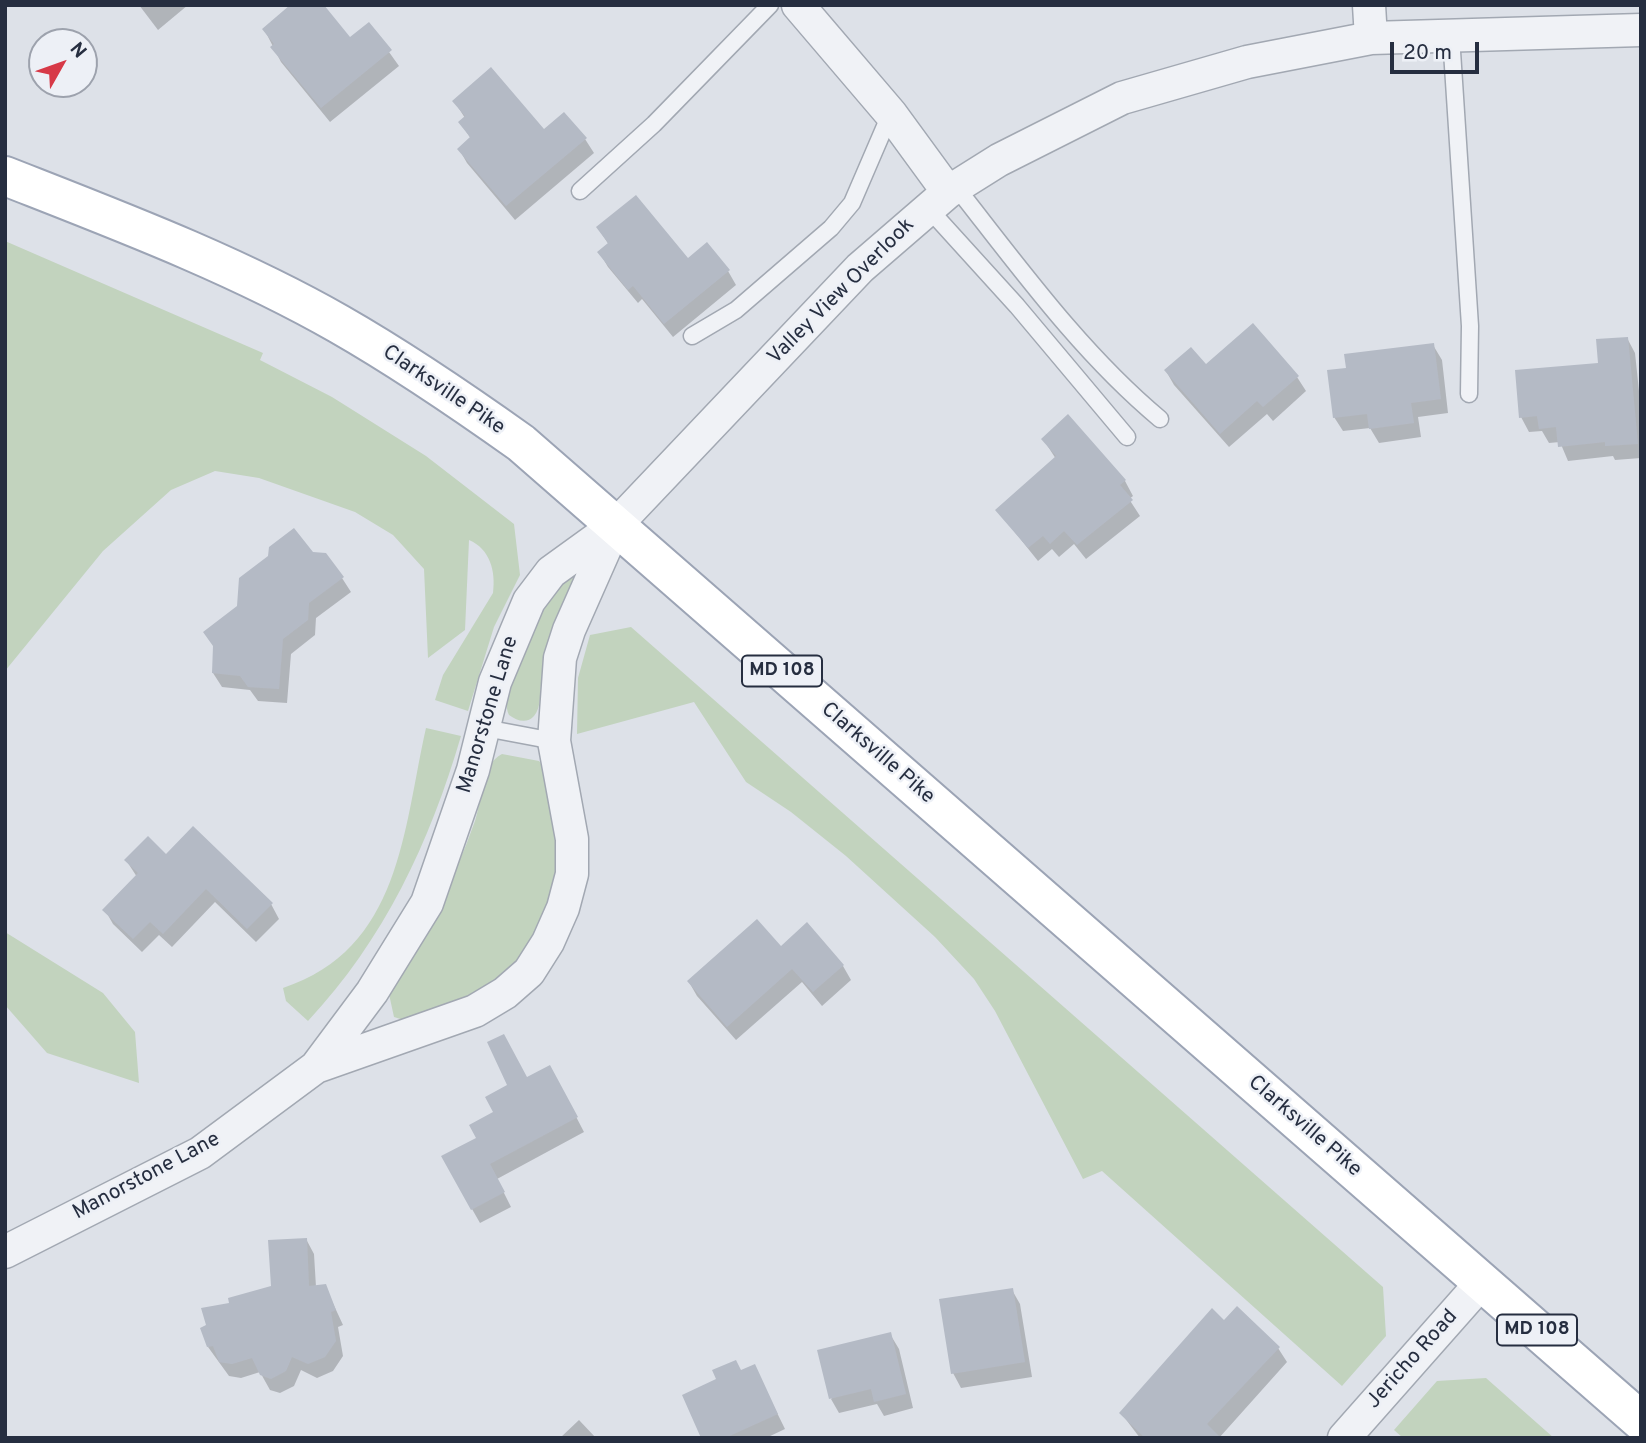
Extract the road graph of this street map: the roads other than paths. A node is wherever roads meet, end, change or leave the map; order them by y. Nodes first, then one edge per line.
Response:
1 (770, 5) edge
2 (798, 5) edge
3 (1368, 5) edge
4 (1641, 30) edge
5 (1451, 36) junction
6 (1371, 38) junction
7 (893, 117) junction
8 (5, 176) edge
9 (580, 191) dead end
10 (944, 196) junction
11 (692, 336) dead end
12 (1469, 394) dead end
13 (1160, 419) dead end
14 (1127, 437) dead end
15 (616, 525) junction
16 (485, 728) junction
17 (554, 741) junction
18 (316, 1067) junction
19 (5, 1252) edge
20 (1482, 1282) junction
21 (1641, 1421) edge
22 (1344, 1438) edge

1 - 9 lane
2 - 7 street
3 - 6 street
4 - 5 street, Valley View Overlook
5 - 6 street, Valley View Overlook
5 - 12 lane
6 - 10 street, Valley View Overlook
7 - 10 street
7 - 11 lane
8 - 15 main road, Clarksville Pike / MD 108
10 - 13 lane
10 - 14 lane
10 - 15 street, Valley View Overlook
15 - 16 street, Manorstone Lane
15 - 17 street, Manorstone Lane
15 - 20 main road, Clarksville Pike / MD 108
16 - 17 lane
16 - 18 street, Manorstone Lane
17 - 18 street, Manorstone Lane
18 - 19 street, Manorstone Lane
20 - 21 main road, Clarksville Pike / MD 108
20 - 22 street, Jericho Road

